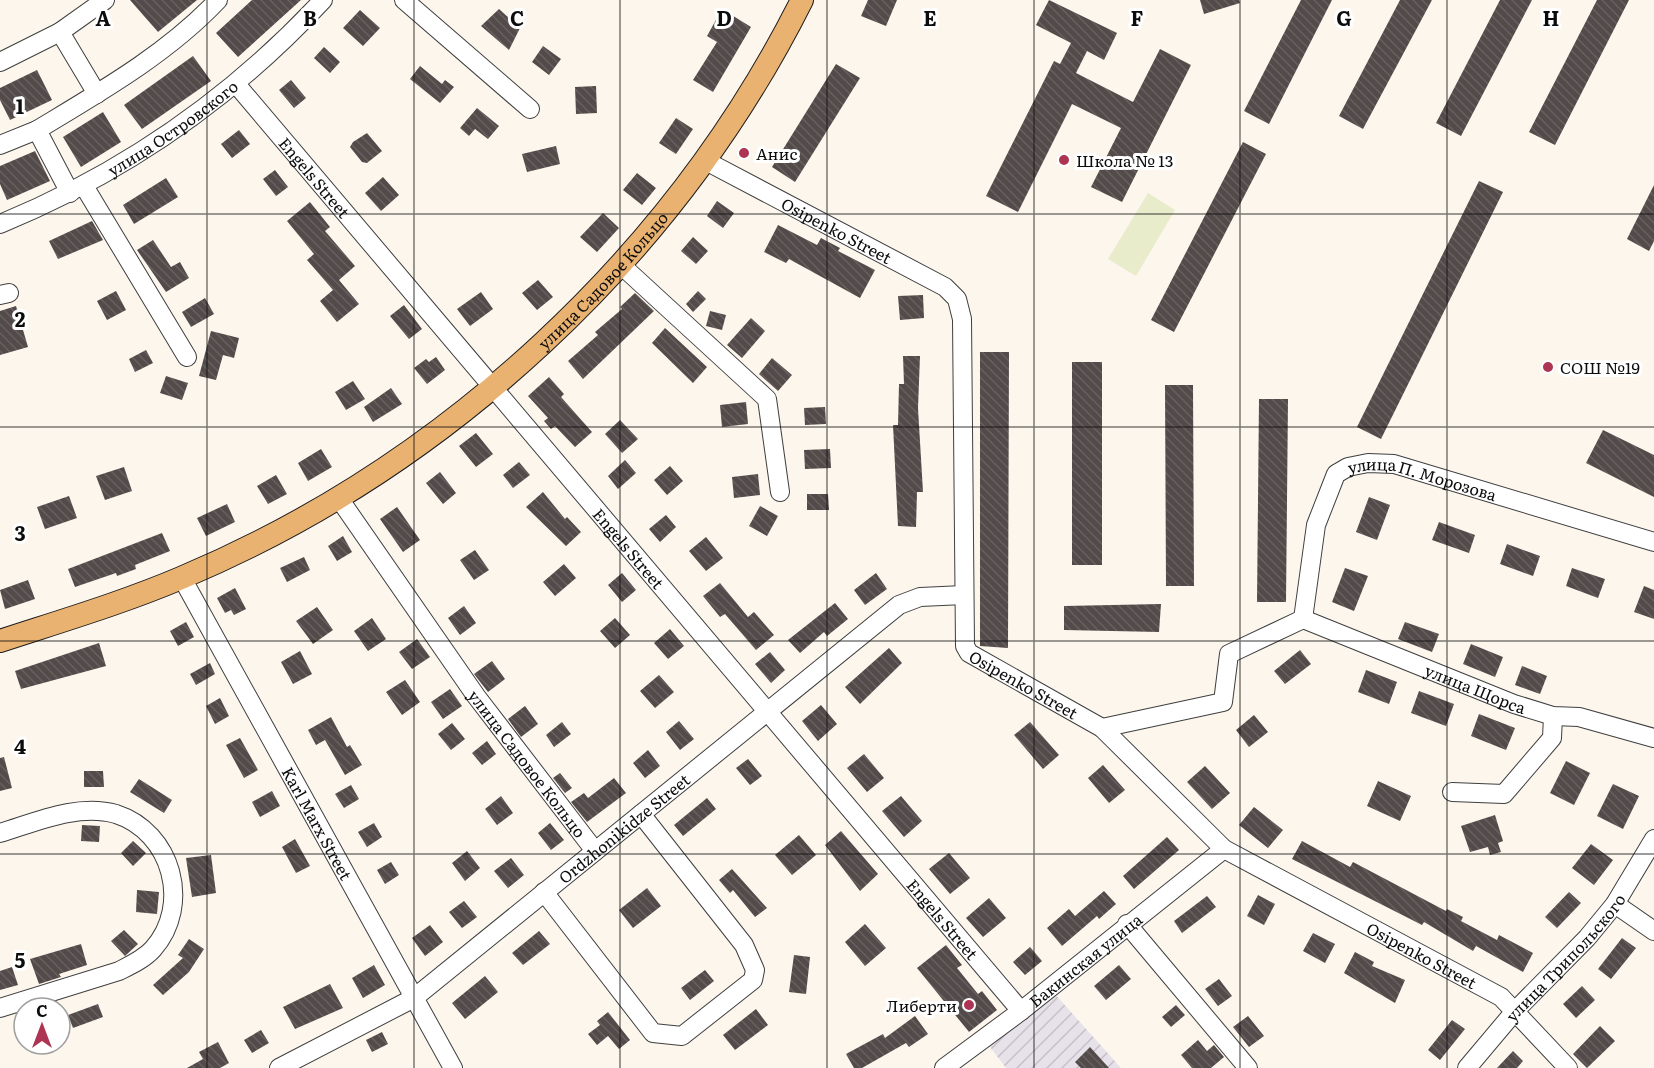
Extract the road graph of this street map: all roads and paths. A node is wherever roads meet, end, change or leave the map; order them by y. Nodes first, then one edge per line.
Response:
1 (105, 0) edge
2 (218, 0) edge
3 (323, 0) edge
4 (404, 0) edge
5 (801, 0) edge
6 (60, 32) junction
7 (0, 62) edge
8 (236, 84) junction
9 (97, 94) junction
10 (530, 109) dead end
11 (37, 130) junction
12 (0, 146) edge
13 (704, 160) junction
14 (77, 189) junction
15 (0, 224) edge
16 (620, 264) junction
17 (188, 357) dead end
18 (491, 388) junction
19 (780, 492) dead end
20 (338, 497) junction
21 (1654, 542) edge
22 (182, 578) junction
23 (964, 595) junction
24 (1303, 619) junction
25 (0, 640) edge
26 (767, 710) junction
27 (1553, 716) junction
28 (1102, 728) junction
29 (1654, 738) edge
30 (1452, 792) dead end
31 (641, 814) junction
32 (0, 833) edge
33 (1654, 839) edge
34 (1224, 849) junction
35 (595, 851) junction
36 (544, 892) junction
37 (1615, 904) junction
38 (1127, 924) junction
39 (1654, 932) edge
40 (414, 998) junction
41 (0, 1008) edge
42 (1021, 1011) junction
43 (1515, 1011) junction
44 (279, 1068) edge
45 (453, 1068) edge
46 (944, 1068) edge
47 (1248, 1068) edge
48 (1467, 1068) edge
49 (1568, 1068) edge

1 - 6 street
2 - 9 street
3 - 8 street, улица Островского
4 - 10 street
5 - 13 main road, улица Садовое Кольцо
6 - 7 street
6 - 9 street
8 - 14 street, улица Островского
8 - 18 street, Engels Street
9 - 11 street
11 - 12 street
11 - 14 street
13 - 16 main road, улица Садовое Кольцо
13 - 23 street, Osipenko Street
14 - 15 street, улица Островского
14 - 17 street
16 - 18 main road, улица Садовое Кольцо
16 - 19 street
18 - 20 main road, улица Садовое Кольцо
18 - 26 street, Engels Street
20 - 22 main road, улица Садовое Кольцо
20 - 35 street, улица Садовое Кольцо
21 - 24 street, улица П. Морозова
22 - 25 main road, улица Садовое Кольцо
22 - 40 street, Karl Marx Street
23 - 26 street, Ordzhonikidze Street
23 - 28 street, Osipenko Street
24 - 27 street, улица Щорса
24 - 28 street
26 - 31 street, Ordzhonikidze Street
26 - 42 street, Engels Street
27 - 29 street, улица Щорса
27 - 30 street
28 - 34 street, Osipenko Street
31 - 35 street, Ordzhonikidze Street
31 - 36 street
32 - 41 street
33 - 37 street, улица Трипольского
34 - 38 street, Бакинская улица
34 - 43 street, Osipenko Street
35 - 36 street, Ordzhonikidze Street
36 - 40 street, Ordzhonikidze Street
37 - 39 street
37 - 43 street, улица Трипольского
38 - 42 street, Бакинская улица
38 - 47 street
40 - 44 street, Ordzhonikidze Street
40 - 45 street, Karl Marx Street
42 - 46 street, Бакинская улица
43 - 48 street, улица Трипольского
43 - 49 street, Osipenko Street

